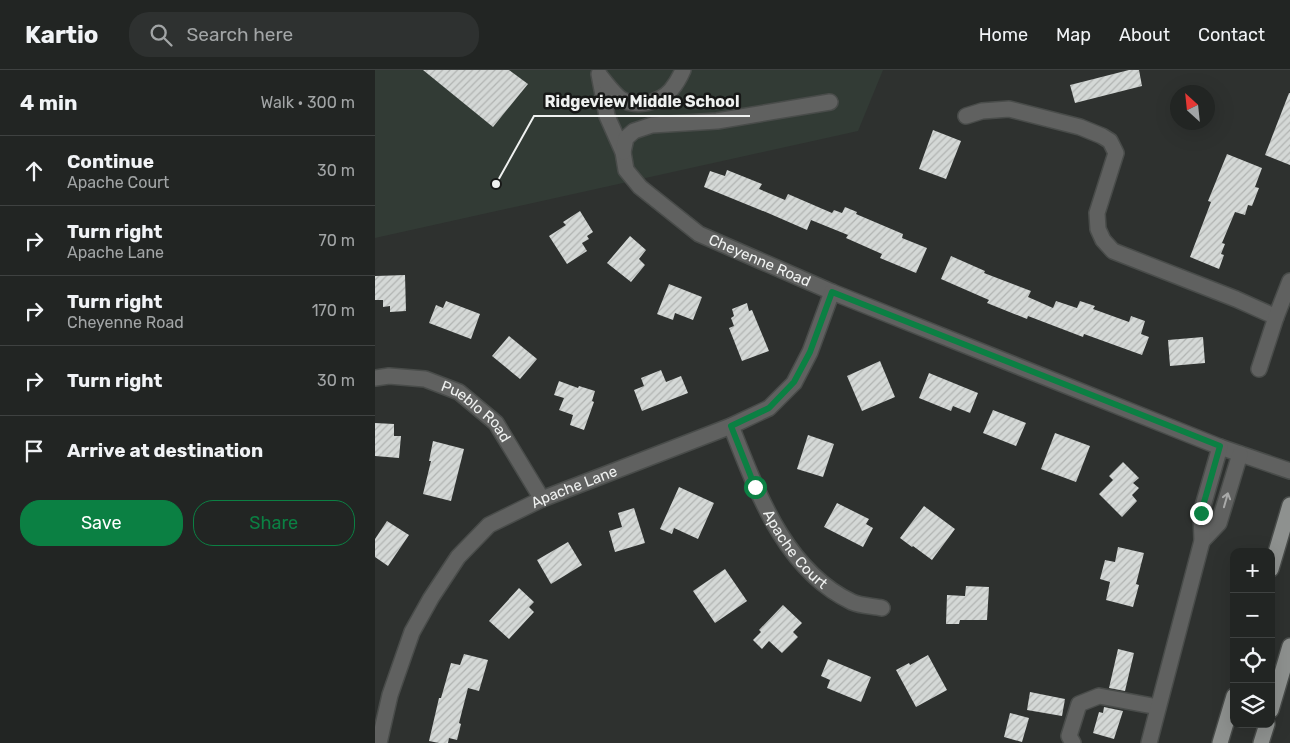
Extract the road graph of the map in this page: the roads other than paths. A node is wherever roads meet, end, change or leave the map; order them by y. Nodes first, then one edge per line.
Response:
1 (683, 70) edge
2 (599, 72) edge
3 (830, 102) dead end
4 (966, 116) dead end
5 (623, 152) junction
6 (1290, 281) edge
7 (832, 292) junction
8 (1276, 317) junction
9 (1259, 369) dead end
10 (375, 378) edge
11 (731, 426) junction
12 (1220, 446) junction
13 (1240, 454) junction
14 (1290, 471) edge
15 (542, 499) junction
16 (1290, 506) edge
17 (1202, 541) junction
18 (1275, 556) edge
19 (882, 608) dead end
20 (1290, 646) edge
21 (1275, 697) edge
22 (1158, 707) junction
23 (1230, 709) edge
24 (1266, 728) edge
25 (379, 743) edge
26 (1073, 743) edge
27 (1149, 743) edge
28 (1220, 743) edge
29 (1261, 743) edge

1 - 2 street
2 - 5 street, Cheyenne Road
3 - 5 street
4 - 8 street
5 - 7 street, Cheyenne Road
6 - 8 street
7 - 11 street, Apache Lane
7 - 12 street, Cheyenne Road
8 - 9 street
10 - 15 street, Pueblo Road
11 - 15 street, Apache Lane
11 - 19 street, Apache Court
12 - 13 street, Cheyenne Road
12 - 17 street
13 - 14 street, Cheyenne Road
17 -> 13 street
15 - 25 street, Apache Lane
16 - 18 main road
17 - 22 street
20 - 21 main road
22 - 26 street
22 - 27 street
23 - 28 main road
24 - 29 main road

